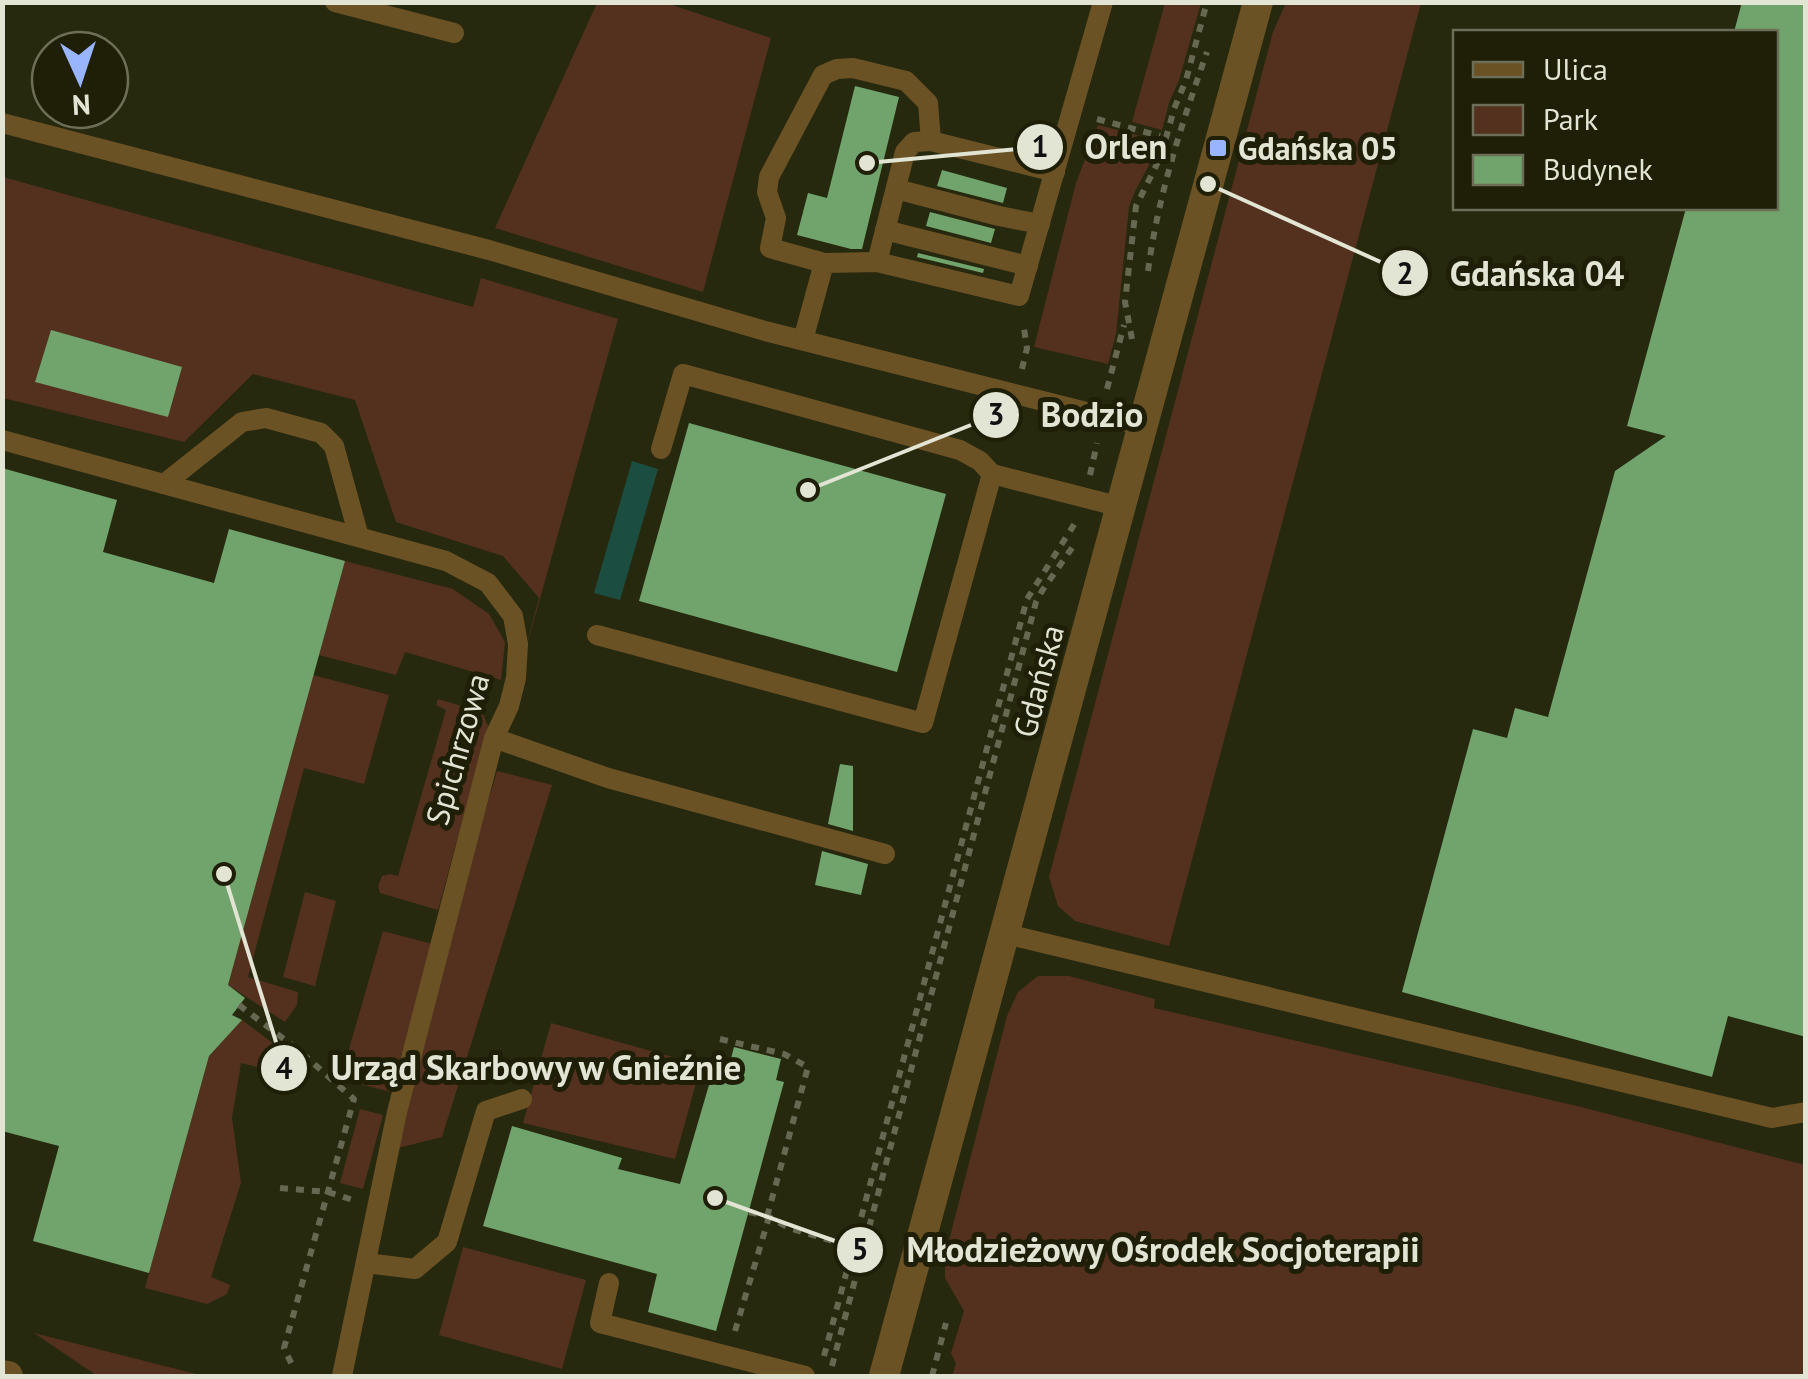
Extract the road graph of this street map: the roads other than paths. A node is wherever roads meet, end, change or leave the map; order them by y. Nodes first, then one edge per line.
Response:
1 (336, 2) edge
2 (1103, 2) edge
3 (1258, 2) edge
4 (454, 34) dead end
5 (2, 123) edge
6 (930, 141) junction
7 (1055, 172) junction
8 (896, 189) junction
9 (1040, 224) junction
10 (886, 230) junction
11 (877, 262) junction
12 (824, 263) junction
13 (1028, 266) junction
14 (803, 340) junction
15 (1142, 426) junction
16 (2, 440) edge
17 (662, 449) dead end
18 (992, 474) junction
19 (164, 484) junction
20 (1121, 507) junction
21 (359, 537) junction
22 (597, 634) dead end
23 (494, 738) junction
24 (885, 854) dead end
25 (1006, 934) junction
26 (522, 1099) dead end
27 (1806, 1112) edge
28 (366, 1263) junction
29 (609, 1283) dead end
30 (812, 1373) edge
31 (342, 1376) edge
32 (884, 1376) edge

1 - 4 lane
2 - 7 lane
3 - 15 street, Gdańska
5 - 14 lane
6 - 7 lane
6 - 8 lane
6 - 12 lane
7 - 9 lane
8 - 9 lane
8 - 10 lane
9 - 13 lane
10 - 11 lane
10 - 13 lane
11 - 12 lane
11 - 13 lane
12 - 14 lane
14 - 15 lane
15 - 20 street, Gdańska
16 - 19 lane, Spichrzowa
17 - 18 lane
18 - 20 lane
18 - 22 lane
19 - 21 lane, Spichrzowa
19 - 21 lane
20 - 25 street, Gdańska
21 - 23 lane, Spichrzowa
23 - 24 lane
23 - 28 lane, Spichrzowa
25 - 27 lane
25 - 32 street, Gdańska
26 - 28 lane
28 - 31 lane, Spichrzowa
29 - 30 lane

